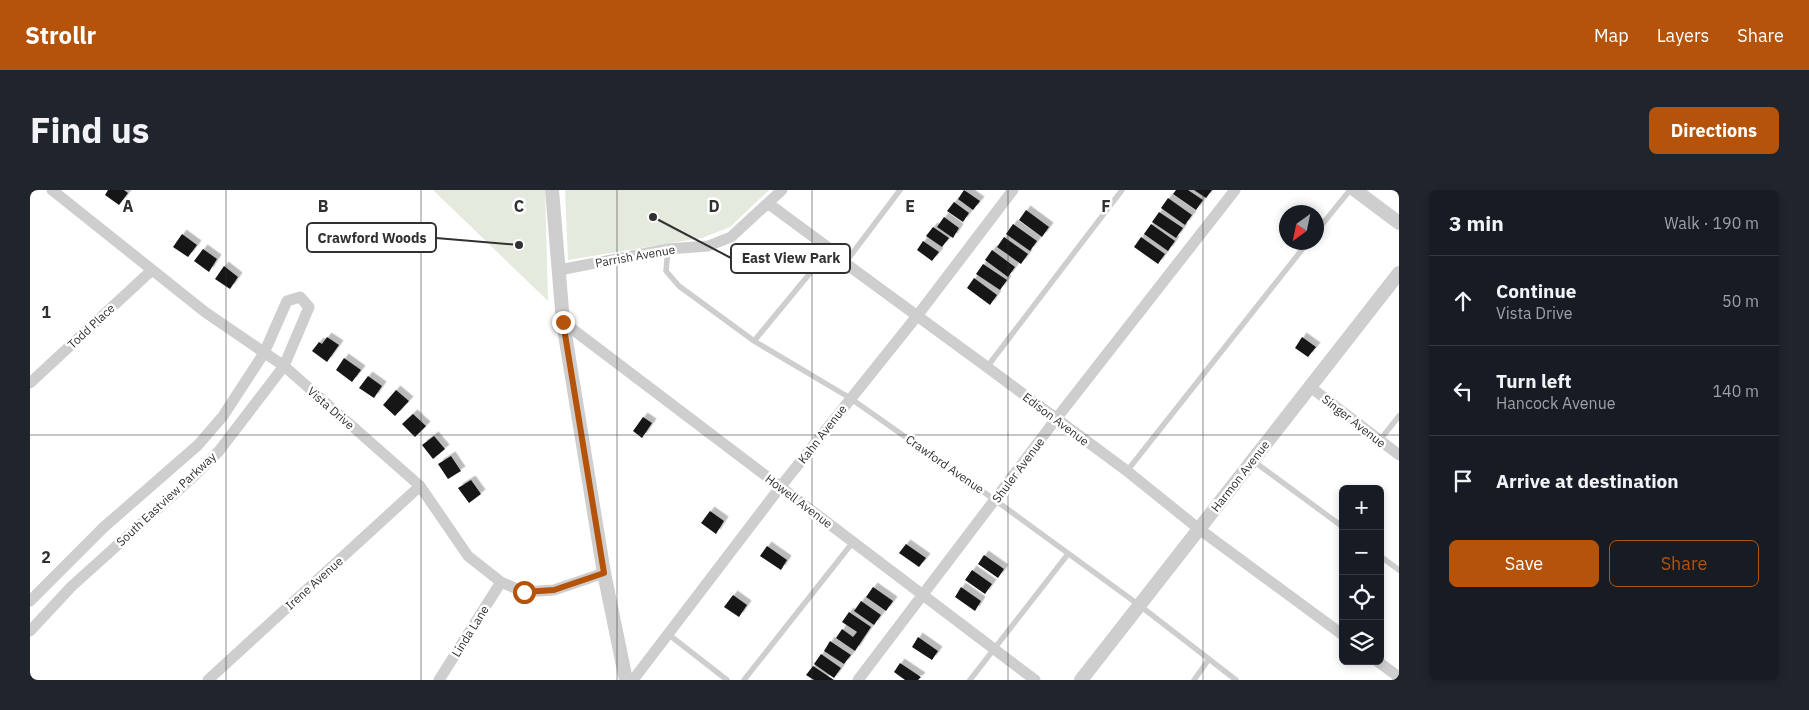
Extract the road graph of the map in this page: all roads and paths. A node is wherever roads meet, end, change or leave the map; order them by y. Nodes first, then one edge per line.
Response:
1 (52, 190) edge
2 (552, 190) edge
3 (782, 190) edge
4 (900, 190) edge
5 (1013, 190) edge
6 (1122, 190) edge
7 (1235, 190) edge
8 (1350, 190) edge
9 (1355, 190) edge
10 (769, 204) junction
11 (1324, 222) edge
12 (1399, 223) edge
13 (668, 249) junction
14 (830, 249) junction
15 (1302, 250) edge
16 (845, 262) junction
17 (152, 270) junction
18 (559, 270) junction
19 (1399, 273) edge
20 (917, 316) junction
21 (563, 322) junction
22 (754, 341) junction
23 (264, 353) junction
24 (284, 366) junction
25 (987, 367) junction
26 (30, 383) edge
27 (1309, 386) junction
28 (850, 398) junction
29 (1399, 416) edge
30 (1056, 419) junction
31 (1380, 440) junction
32 (1399, 455) edge
33 (1252, 460) junction
34 (1126, 471) junction
35 (420, 486) junction
36 (781, 486) junction
37 (995, 500) junction
38 (1339, 524) edge
39 (1199, 529) junction
40 (853, 542) junction
41 (1068, 554) junction
42 (1384, 559) edge
43 (1399, 570) edge
44 (604, 573) junction
45 (501, 582) junction
46 (922, 594) junction
47 (30, 601) edge
48 (1138, 605) junction
49 (30, 631) edge
50 (1339, 633) edge
51 (668, 634) junction
52 (994, 649) junction
53 (1209, 659) junction
54 (1382, 665) edge
55 (1399, 677) edge
56 (208, 680) edge
57 (440, 680) edge
58 (626, 680) edge
59 (633, 680) edge
60 (727, 680) edge
61 (744, 680) edge
62 (858, 680) edge
63 (970, 680) edge
64 (1035, 680) edge
65 (1081, 680) edge
66 (1194, 680) edge
67 (1236, 680) edge

1 - 17 street, Vista Drive
2 - 18 street
3 - 10 street, Parrish Avenue
4 - 16 lane
5 - 20 street, Kahn Avenue
6 - 25 lane
7 - 30 street, Shuler Avenue
8 - 11 lane
9 - 12 street
10 - 13 street, Parrish Avenue
10 - 14 street, Edison Avenue
13 - 18 street, Parrish Avenue
13 - 22 lane, Crawford Avenue
14 - 16 street, Edison Avenue
14 - 22 lane
15 - 34 lane
16 - 20 street, Edison Avenue
17 - 23 street, Vista Drive
17 - 26 street, Todd Place
18 - 21 street
19 - 27 street, Harmon Avenue
20 - 25 street, Edison Avenue
20 - 28 street, Kahn Avenue
21 - 36 street, Howell Avenue
21 - 44 street
22 - 28 lane, Crawford Avenue
23 - 24 street, Vista Drive
23 - 24 street, South Eastview Parkway
23 - 47 street, South Eastview Parkway
24 - 35 street, Vista Drive
24 - 49 street, South Eastview Parkway
25 - 30 street, Edison Avenue
27 - 31 street, Singer Avenue
27 - 33 street, Harmon Avenue
28 - 36 street, Kahn Avenue
28 - 37 lane, Crawford Avenue
29 - 31 lane
30 - 34 street, Edison Avenue
30 - 37 street, Shuler Avenue
31 - 32 street, Singer Avenue
33 - 38 lane
33 - 39 street, Harmon Avenue
34 - 39 street, Edison Avenue
35 - 45 street, Vista Drive
35 - 56 street, Irene Avenue
36 - 40 street, Howell Avenue
36 - 51 street, Kahn Avenue
37 - 41 lane, Crawford Avenue
37 - 46 street, Shuler Avenue
39 - 48 street, Harmon Avenue
39 - 50 street, Edison Avenue
40 - 46 street, Howell Avenue
40 - 61 lane
41 - 48 lane, Crawford Avenue
41 - 52 lane
42 - 43 lane
44 - 45 street, Vista Drive
44 - 58 street
45 - 57 street, Linda Lane
46 - 52 street, Howell Avenue
46 - 62 street, Shuler Avenue
48 - 53 lane, Crawford Avenue
48 - 65 street, Harmon Avenue
51 - 59 street, Kahn Avenue
51 - 60 lane
52 - 63 lane
52 - 64 street, Howell Avenue
53 - 66 lane
53 - 67 lane, Crawford Avenue
54 - 55 street

